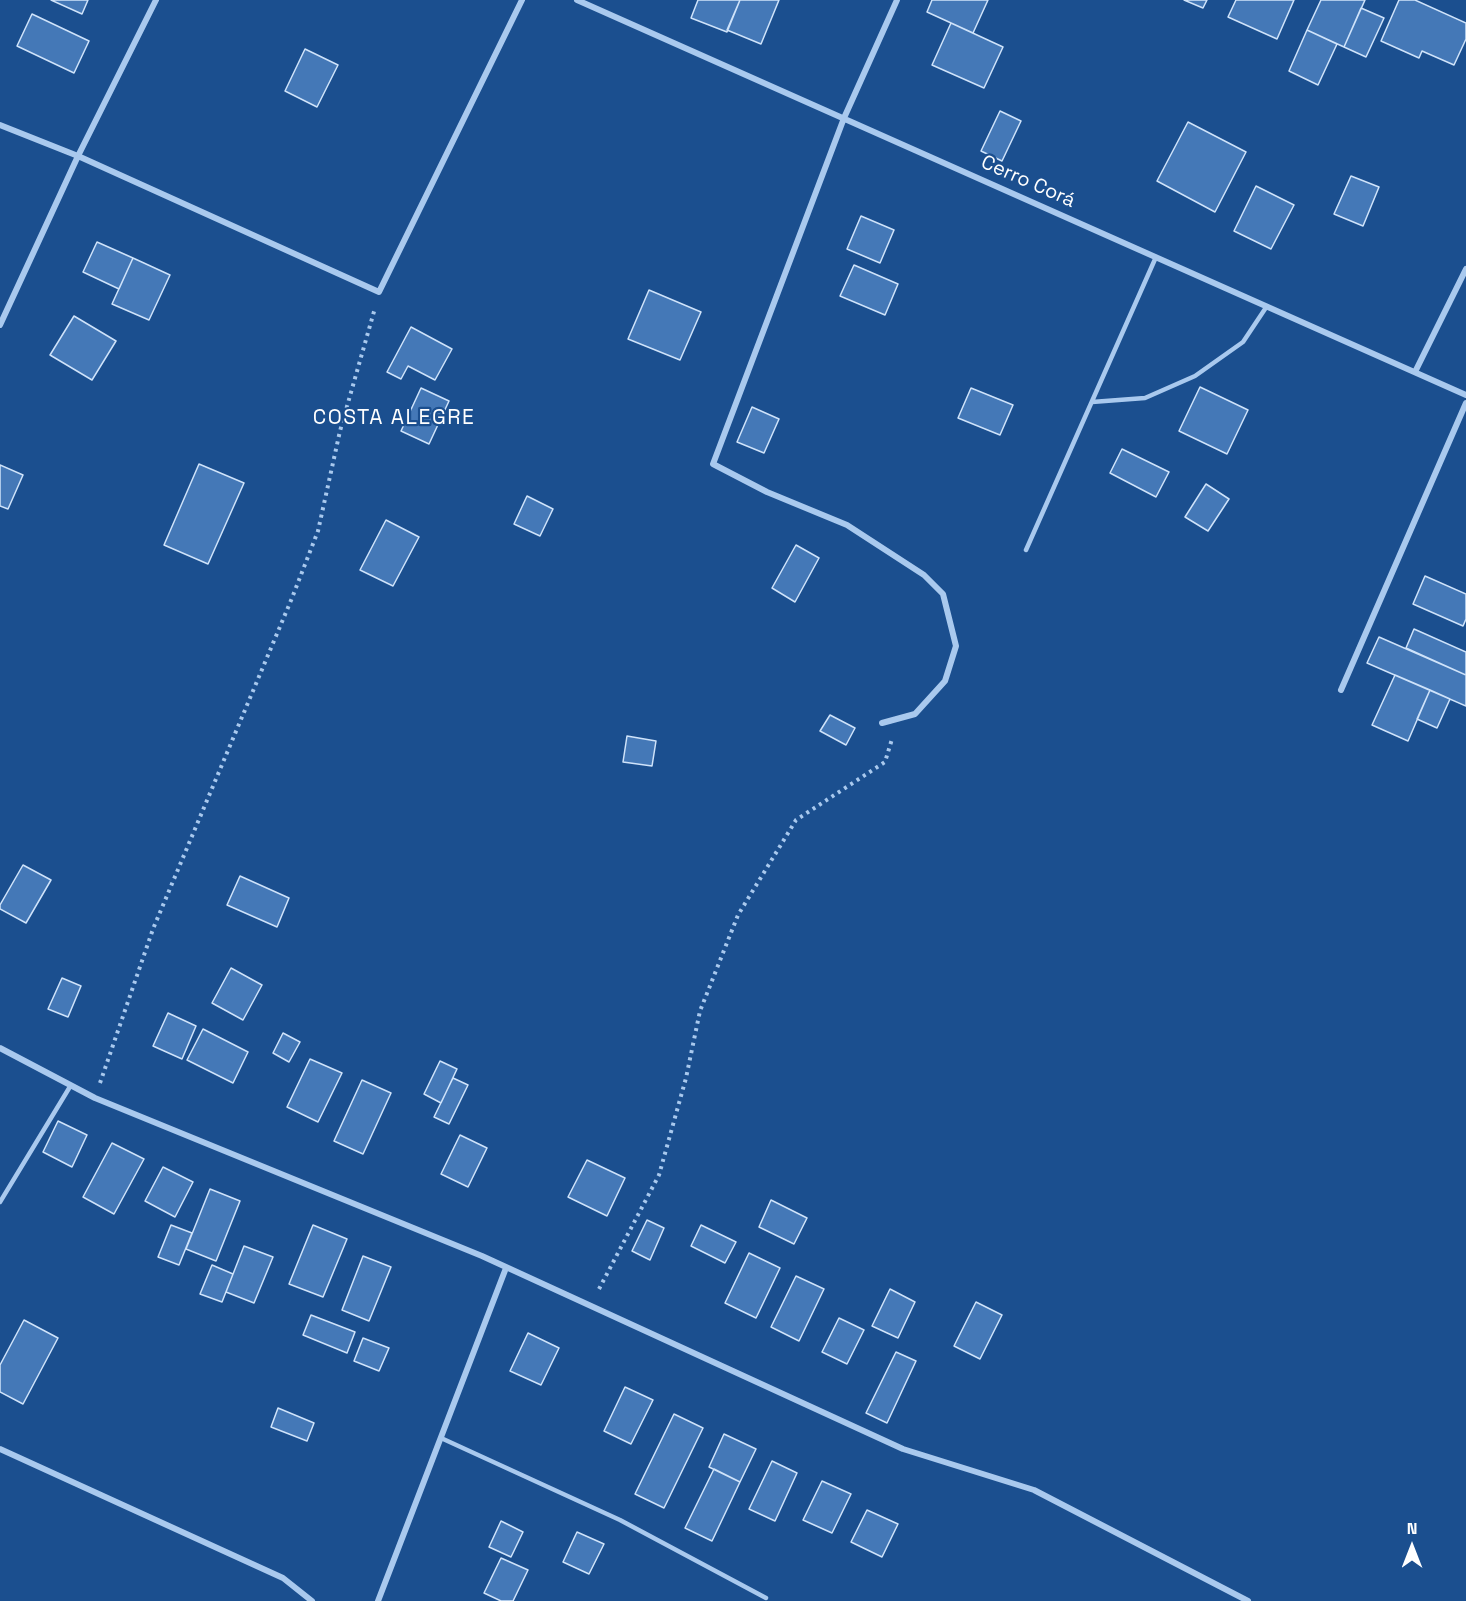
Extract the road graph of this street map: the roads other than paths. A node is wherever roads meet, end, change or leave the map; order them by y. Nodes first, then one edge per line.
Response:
1 (156, 0) edge
2 (522, 0) edge
3 (577, 0) edge
4 (897, 0) edge
5 (844, 118) junction
6 (0, 124) edge
7 (78, 156) junction
8 (1156, 257) junction
9 (1466, 269) edge
10 (1267, 306) junction
11 (0, 325) edge
12 (1415, 372) junction
13 (1466, 395) edge
14 (1092, 402) junction
15 (1466, 403) edge
16 (1026, 550) dead end
17 (1341, 690) dead end
18 (882, 723) road end
19 (0, 1048) edge
20 (71, 1085) junction
21 (0, 1202) edge
22 (506, 1268) junction
23 (441, 1438) junction
24 (0, 1449) edge
25 (766, 1598) dead end
26 (312, 1601) edge
27 (378, 1601) edge
28 (1248, 1601) edge

1 - 7 street
2 - 7 street
3 - 5 street, Cerro Corá
4 - 5 street
5 - 8 street, Cerro Corá
5 - 18 street
6 - 7 street
7 - 11 street
8 - 10 street, Cerro Corá
8 - 14 lane
9 - 12 street
10 - 12 street, Cerro Corá
10 - 14 lane
12 - 13 street, Cerro Corá
14 - 16 lane
15 - 17 street
19 - 20 street
20 - 21 lane
20 - 22 street
22 - 23 street
22 - 28 street
23 - 25 lane
23 - 27 street
24 - 26 street

